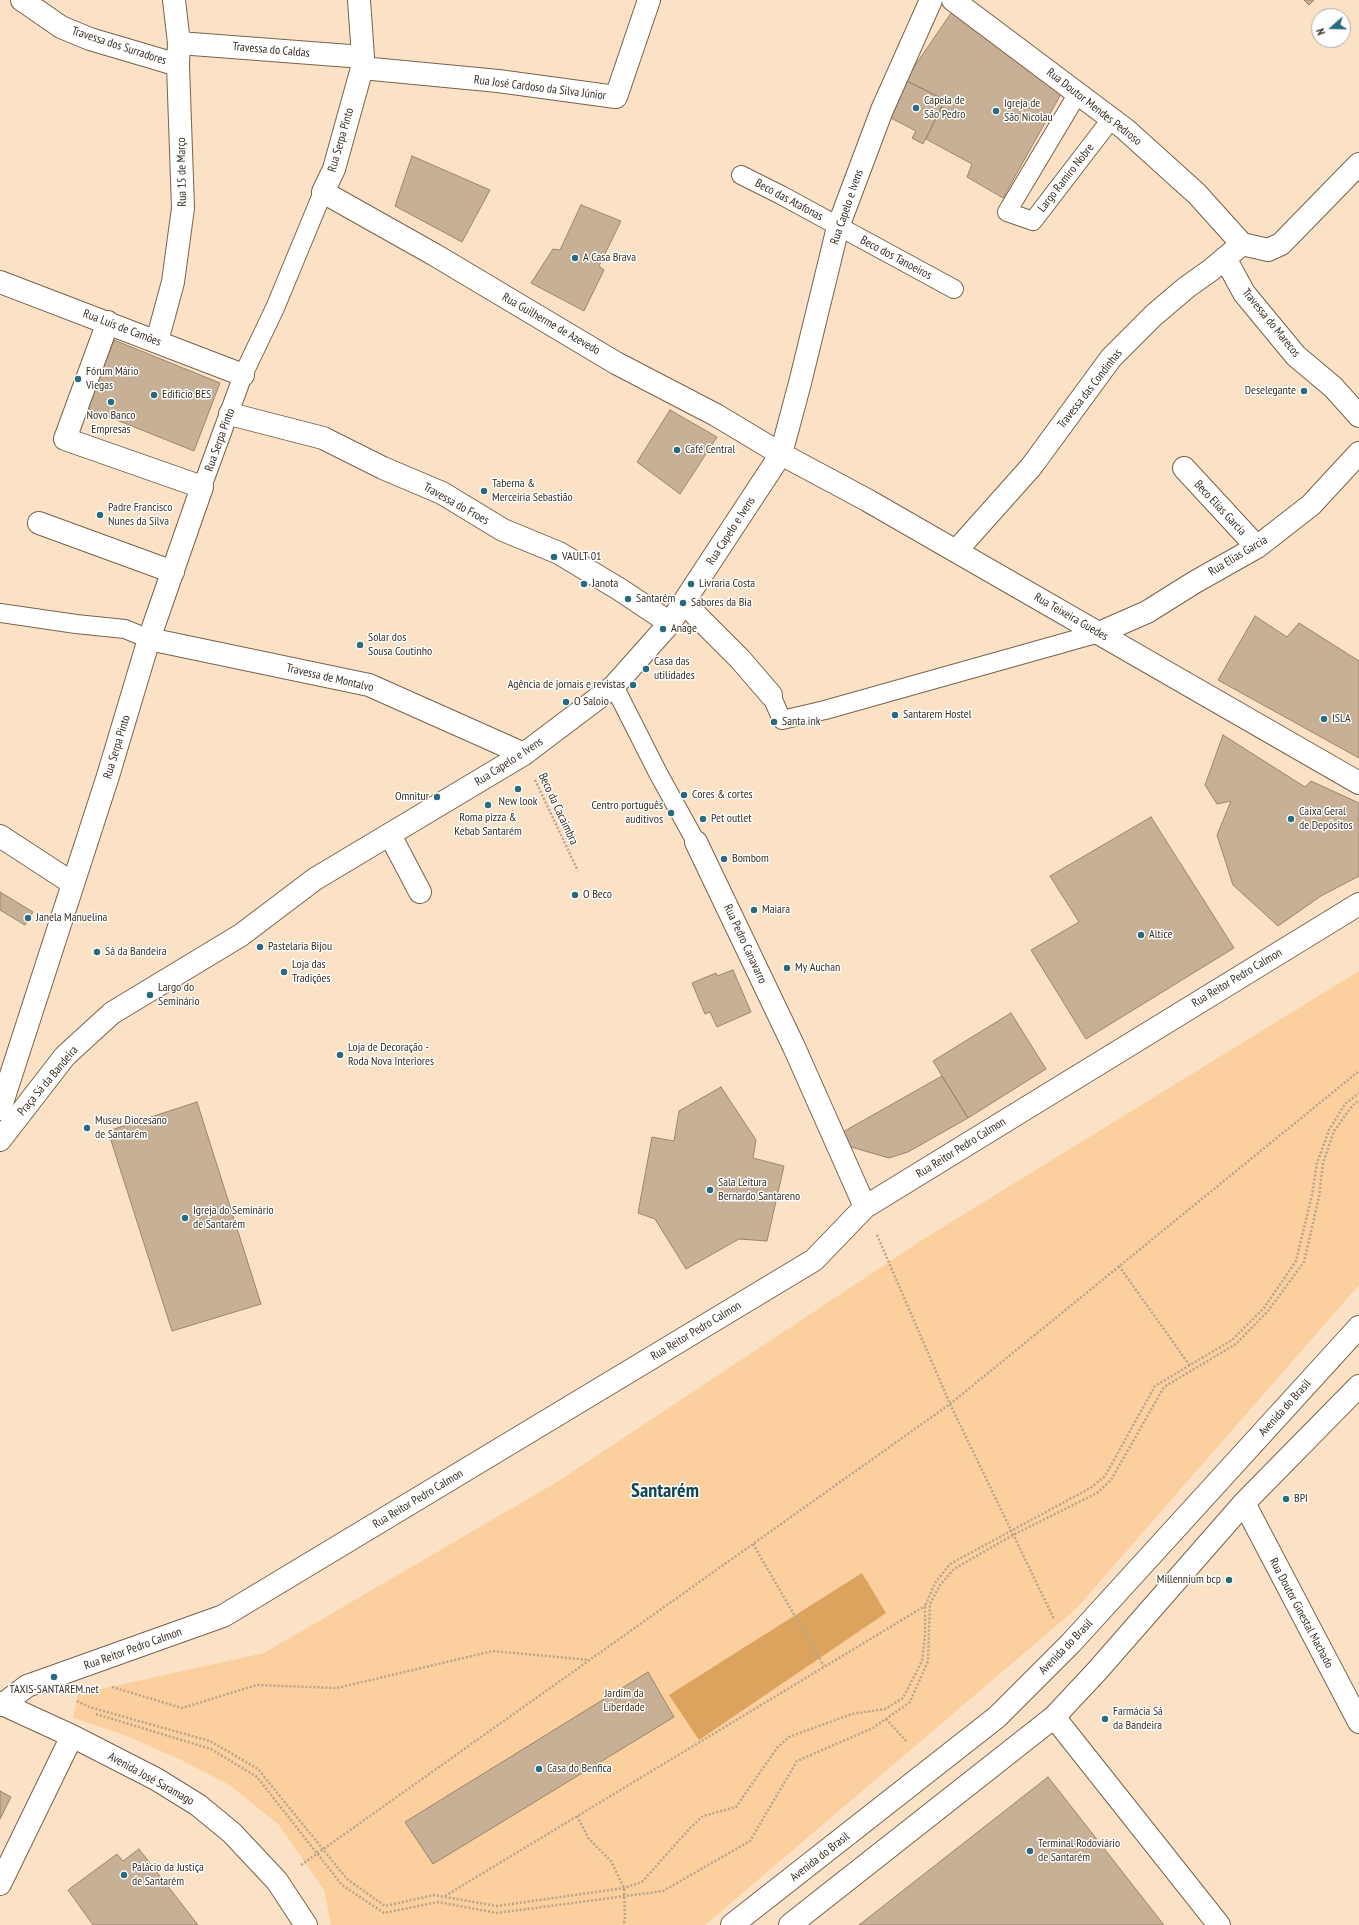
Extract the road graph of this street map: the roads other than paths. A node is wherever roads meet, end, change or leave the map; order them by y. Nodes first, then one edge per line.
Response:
1 (22, 0) edge
2 (174, 0) edge
3 (359, 0) edge
4 (649, 0) edge
5 (930, 0) edge
6 (953, 0) edge
7 (179, 43) junction
8 (362, 63) junction
9 (178, 65) junction
10 (1078, 93) junction
11 (1112, 118) junction
12 (1359, 164) edge
13 (741, 175) dead end
14 (323, 192) junction
15 (838, 226) junction
16 (1242, 244) junction
17 (1225, 258) junction
18 (0, 282) edge
19 (954, 289) dead end
20 (108, 322) junction
21 (157, 342) junction
22 (243, 375) junction
23 (230, 414) junction
24 (1359, 416) edge
25 (1359, 453) edge
26 (781, 454) junction
27 (1184, 468) dead end
28 (202, 487) junction
29 (39, 523) dead end
30 (1257, 547) junction
31 (956, 551) junction
32 (173, 572) junction
33 (684, 603) junction
34 (0, 613) edge
35 (670, 623) junction
36 (1098, 633) junction
37 (149, 639) junction
38 (614, 686) junction
39 (771, 695) joint
40 (524, 754) junction
41 (1359, 783) edge
42 (390, 835) junction
43 (0, 836) edge
44 (696, 842) joint
45 (72, 883) junction
46 (420, 892) dead end
47 (1359, 904) edge
48 (241, 935) joint
49 (0, 1109) edge
50 (0, 1140) edge
51 (865, 1207) junction
52 (1359, 1327) edge
53 (1359, 1386) edge
54 (1244, 1503) junction
55 (1, 1704) edge
56 (1054, 1717) junction
57 (1359, 1722) edge
58 (72, 1736) junction
59 (0, 1884) edge
60 (306, 1925) edge
61 (732, 1925) edge
62 (790, 1925) edge
63 (1219, 1925) edge

1 - 9 street, Travessa dos Surradores
2 - 7 street, Rua 15 de Março
3 - 8 street, Rua Serpa Pinto
4 - 8 street, Rua José Cardoso da Silva Júnior
5 - 15 street, Rua Capelo e Ivens
6 - 10 street, Rua Doutor Mendes Pedroso
7 - 8 street, Travessa do Caldas
7 - 9 street, Rua 15 de Março
8 - 14 street, Rua Serpa Pinto
9 - 21 street, Rua 15 de Março
10 - 11 street, Rua Doutor Mendes Pedroso
10 - 11 lane, Largo Ramiro Nobre
11 - 16 street, Rua Doutor Mendes Pedroso
12 - 16 street
13 - 15 lane, Beco das Atafonas
14 - 22 lane, Rua Serpa Pinto
14 - 26 street, Rua Guilherme de Azevedo
15 - 19 lane, Beco dos Tanoeiros
15 - 26 street, Rua Capelo e Ivens
16 - 17 street, Travessa das Condinhas
17 - 24 street, Travessa do Marecos
17 - 31 street, Travessa das Condinhas
18 - 20 street, Rua Luís de Camões
20 - 21 street, Rua Luís de Camões
20 - 28 street
21 - 22 street, Rua Luís de Camões
22 - 23 lane, Rua Serpa Pinto
23 - 28 lane, Rua Serpa Pinto
23 - 35 street, Travessa do Froes
25 - 30 street, Rua Elias Garcia
26 - 31 street, Rua Teixeira Guedes
26 - 33 street, Rua Capelo e Ivens
27 - 30 street, Beco Elias Garcia
28 - 32 street, Rua Serpa Pinto
29 - 32 street
30 - 36 street, Rua Elias Garcia
31 - 36 street, Rua Teixeira Guedes
32 - 37 street, Rua Serpa Pinto
33 - 35 street, Rua Capelo e Ivens
33 - 39 street
34 - 37 lane
35 - 38 street, Rua Capelo e Ivens
36 - 39 lane
36 - 41 street, Rua Teixeira Guedes
37 - 40 street, Travessa de Montalvo
37 - 45 street, Rua Serpa Pinto
38 - 40 street, Rua Capelo e Ivens
38 - 44 lane, Rua Pedro Canavarro
40 - 42 street, Rua Capelo e Ivens
42 - 46 street
42 - 48 street, Rua Capelo e Ivens
43 - 45 street
44 - 51 street, Rua Pedro Canavarro
45 - 49 street, Rua Serpa Pinto
47 - 51 street, Rua Reitor Pedro Calmon
48 - 50 street, Praça Sá da Bandeira
51 - 55 street, Rua Reitor Pedro Calmon
52 - 61 street, Avenida do Brasil
53 - 54 street
54 - 56 street
54 - 57 street, Rua Doutor Ginestal Machado
55 - 58 street, Avenida José Saramago
56 - 62 street
56 - 63 street
58 - 59 street
58 - 60 street, Avenida José Saramago

